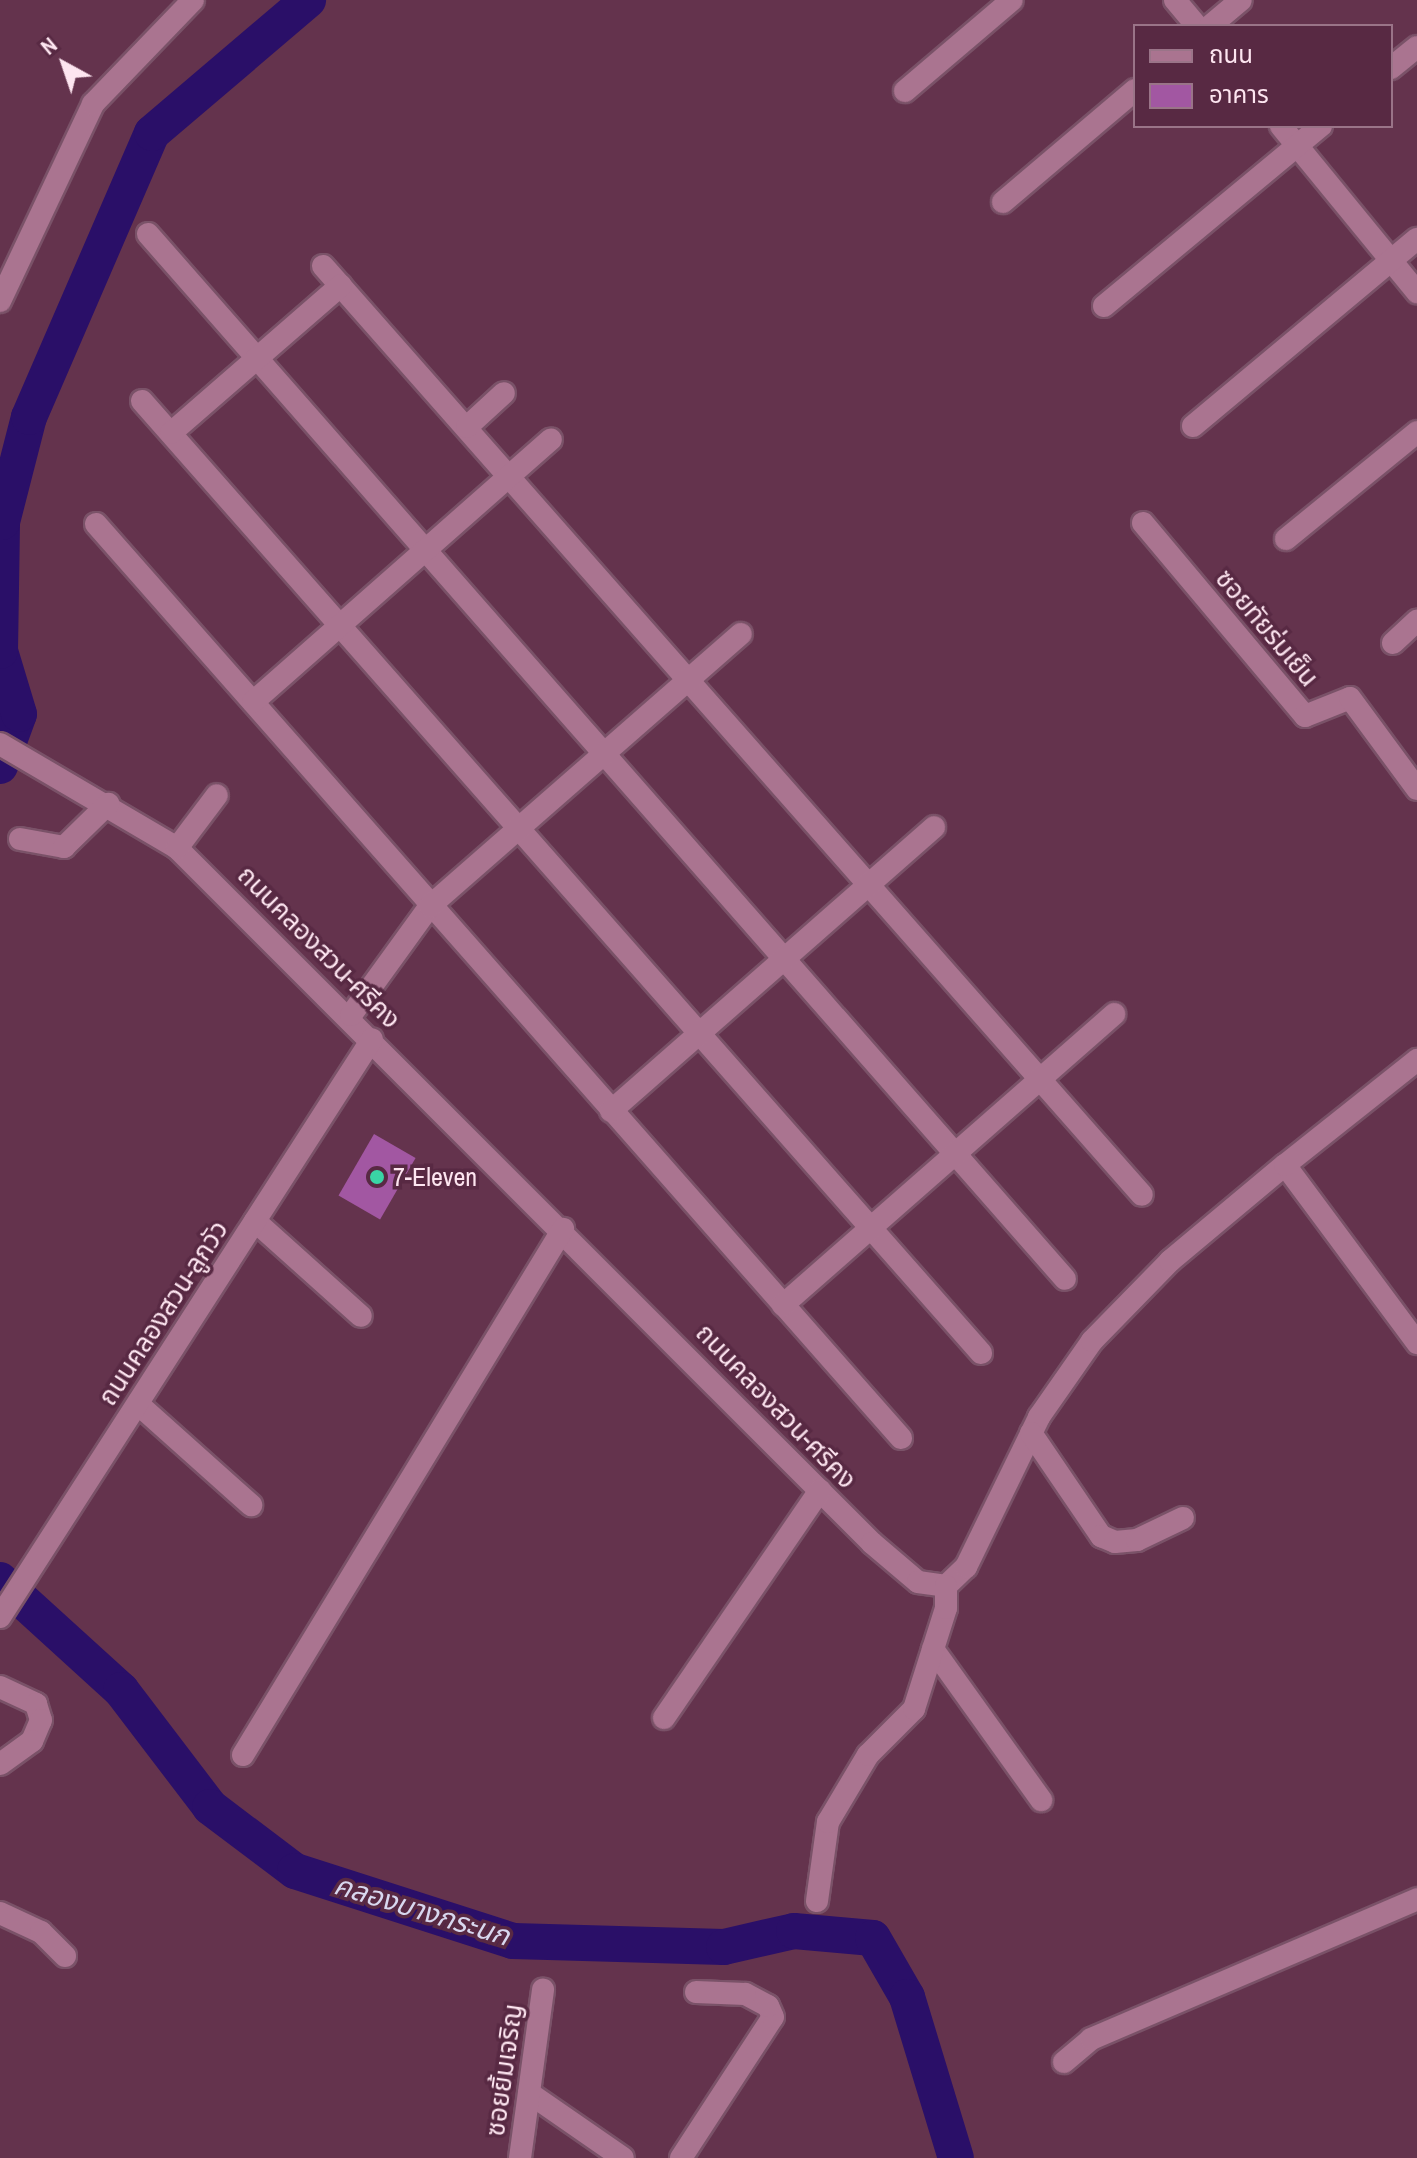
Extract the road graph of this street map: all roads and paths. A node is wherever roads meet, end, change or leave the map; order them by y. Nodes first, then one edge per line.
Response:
1 (193, 0) edge
2 (1012, 0) edge
3 (1175, 0) edge
4 (1241, 0) edge
5 (1195, 24) edge
6 (1212, 24) edge
7 (1417, 47) edge
8 (1393, 66) edge
9 (905, 91) dead end
10 (1133, 92) edge
11 (1283, 128) edge
12 (1319, 128) edge
13 (1297, 146) junction
14 (1003, 202) dead end
15 (148, 234) dead end
16 (1417, 239) edge
17 (1392, 259) junction
18 (323, 266) dead end
19 (341, 285) junction
20 (1417, 292) edge
21 (0, 301) edge
22 (1104, 306) dead end
23 (258, 357) junction
24 (504, 393) dead end
25 (142, 401) dead end
26 (1193, 426) dead end
27 (467, 427) junction
28 (1417, 432) edge
29 (171, 433) junction
30 (551, 439) dead end
31 (511, 476) junction
32 (1143, 523) dead end
33 (96, 524) dead end
34 (1286, 539) dead end
35 (427, 552) junction
36 (1417, 621) edge
37 (342, 628) junction
38 (741, 634) dead end
39 (1393, 643) dead end
40 (689, 677) junction
41 (253, 702) junction
42 (0, 744) edge
43 (600, 753) junction
44 (1417, 789) edge
45 (217, 795) dead end
46 (108, 804) junction
47 (934, 827) dead end
48 (518, 828) junction
49 (20, 839) dead end
50 (177, 848) junction
51 (870, 884) junction
52 (430, 906) junction
53 (785, 962) junction
54 (1114, 1014) dead end
55 (351, 1015) junction
56 (701, 1036) junction
57 (372, 1039) junction
58 (1417, 1060) edge
59 (1039, 1079) junction
60 (611, 1111) junction
61 (954, 1154) junction
62 (1285, 1165) junction
63 (1142, 1195) dead end
64 (255, 1221) junction
65 (871, 1228) junction
66 (563, 1229) junction
67 (1065, 1279) dead end
68 (783, 1305) junction
69 (361, 1316) dead end
70 (1417, 1343) edge
71 (981, 1353) dead end
72 (138, 1404) junction
73 (1031, 1433) junction
74 (901, 1438) dead end
75 (820, 1490) junction
76 (251, 1505) dead end
77 (1183, 1518) dead end
78 (946, 1586) junction
79 (0, 1617) edge
80 (933, 1649) junction
81 (0, 1687) edge
82 (664, 1718) dead end
83 (243, 1755) dead end
84 (0, 1764) edge
85 (1041, 1800) dead end
86 (1417, 1899) edge
87 (817, 1901) dead end
88 (0, 1913) edge
89 (65, 1956) dead end
90 (543, 1990) dead end
91 (696, 1992) dead end
92 (1064, 2062) dead end
93 (529, 2093) junction
94 (520, 2158) edge
95 (623, 2158) edge
96 (681, 2158) edge

1 - 21 street
2 - 9 street
3 - 5 street
4 - 6 street
7 - 8 street
10 - 14 street
11 - 13 street
12 - 13 street
13 - 17 street
13 - 22 street
15 - 23 street
16 - 17 street
17 - 20 street
17 - 26 street
18 - 19 street
19 - 23 street
19 - 27 street
23 - 29 street
23 - 35 street
24 - 27 street
25 - 29 street
27 - 31 street
28 - 34 street
29 - 37 street
30 - 31 street
31 - 35 street
31 - 40 street
32 - 44 street, ซอยทัยร่มเย็น
33 - 41 street
35 - 37 street
35 - 43 street
36 - 39 street
37 - 41 street
37 - 48 street
38 - 40 street
40 - 43 street
40 - 51 street
41 - 52 street
42 - 46 street, ถนนคลองสวน-ศรีคง
43 - 48 street
43 - 53 street
45 - 50 street
46 - 49 street
46 - 50 street, ถนนคลองสวน-ศรีคง
47 - 51 street
48 - 52 street
48 - 56 street
50 - 55 street, ถนนคลองสวน-ศรีคง
51 - 53 street
51 - 59 street
52 - 55 street
52 - 60 street
53 - 56 street
53 - 61 street
54 - 59 street
55 - 57 street, ถนนคลองสวน-ศรีคง
56 - 60 street
56 - 65 street
57 - 64 street, ถนนคลองสวน-ลูกวัว
57 - 66 street, ถนนคลองสวน-ศรีคง
58 - 62 street
59 - 61 street
59 - 63 street
60 - 68 street
61 - 65 street
61 - 67 street
62 - 70 street
62 - 73 street
64 - 69 street
64 - 72 street, ถนนคลองสวน-ลูกวัว
65 - 68 street
65 - 71 street
66 - 75 street, ถนนคลองสวน-ศรีคง
66 - 83 street
68 - 74 street
72 - 76 street
72 - 79 street, ถนนคลองสวน-ลูกวัว
73 - 77 street
73 - 78 street
75 - 78 street, ถนนคลองสวน-ศรีคง
75 - 82 street
78 - 80 street
80 - 85 street
80 - 87 street
81 - 84 street
86 - 92 street
88 - 89 street
90 - 93 street, ซอยยิ้มเจริญ
91 - 96 street
93 - 94 street, ซอยยิ้มเจริญ
93 - 95 street

